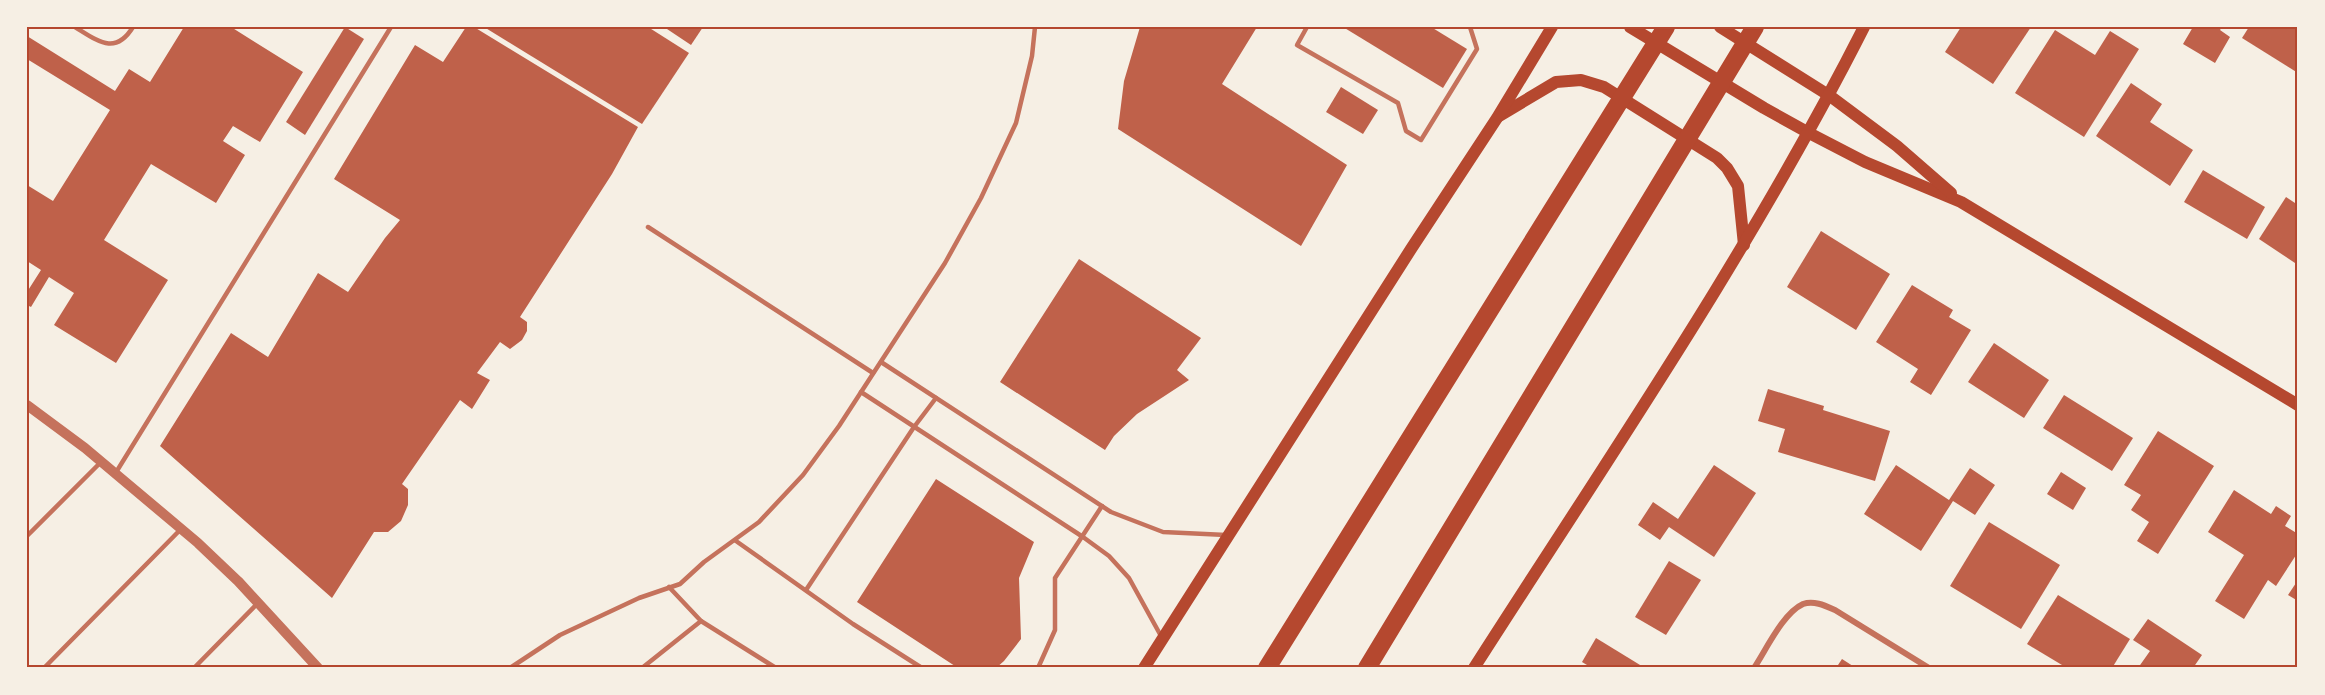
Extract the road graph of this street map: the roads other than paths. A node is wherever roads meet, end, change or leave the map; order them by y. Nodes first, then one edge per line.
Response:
1 (75, 27) edge
2 (133, 27) edge
3 (392, 27) edge
4 (1035, 27) edge
5 (1307, 27) edge
6 (1470, 27) edge
7 (1552, 27) edge
8 (1630, 27) edge
9 (1666, 27) edge
10 (1720, 27) edge
11 (1755, 27) edge
12 (1864, 27) edge
13 (1830, 96) junction
14 (1497, 118) junction
15 (1809, 133) junction
16 (1961, 202) junction
17 (648, 227) dead end
18 (1744, 245) junction
19 (880, 362) junction
20 (873, 373) junction
21 (861, 392) junction
22 (936, 398) junction
23 (27, 405) edge
24 (2298, 405) edge
25 (914, 427) junction
26 (101, 462) junction
27 (115, 474) junction
28 (1102, 506) junction
29 (181, 529) junction
30 (27, 536) edge
31 (1228, 536) junction
32 (1083, 537) junction
33 (736, 541) junction
34 (669, 587) junction
35 (806, 590) junction
36 (258, 603) junction
37 (701, 621) junction
38 (1162, 639) junction
39 (44, 668) edge
40 (194, 668) edge
41 (318, 668) edge
42 (510, 668) edge
43 (642, 668) edge
44 (776, 668) edge
45 (922, 668) edge
46 (1038, 668) edge
47 (1144, 668) edge
48 (1267, 668) edge
49 (1367, 668) edge
50 (1474, 668) edge
51 (1754, 668) edge
52 (1929, 668) edge

1 - 2 lane
3 - 27 lane
4 - 19 lane
5 - 6 lane
7 - 14 main road
8 - 15 main road
9 - 48 highway
10 - 13 main road
11 - 49 highway
12 - 13 main road
13 - 15 main road
13 - 16 main road
14 - 18 main road
14 - 31 main road
15 - 16 main road
15 - 18 main road
16 - 24 main road
17 - 20 lane
18 - 50 main road
19 - 20 lane
19 - 22 lane
20 - 21 lane
21 - 25 lane
21 - 33 lane
22 - 25 lane
22 - 28 lane
23 - 26 street
25 - 32 lane
25 - 35 lane
26 - 27 street
26 - 30 lane
27 - 29 street
28 - 31 lane
28 - 32 lane
29 - 36 street
29 - 39 lane
31 - 38 main road
32 - 38 lane
32 - 46 lane
33 - 34 lane
33 - 35 lane
34 - 37 lane
34 - 42 lane
35 - 45 lane
36 - 40 lane
36 - 41 street
37 - 43 lane
37 - 44 lane
38 - 47 main road
51 - 52 street

